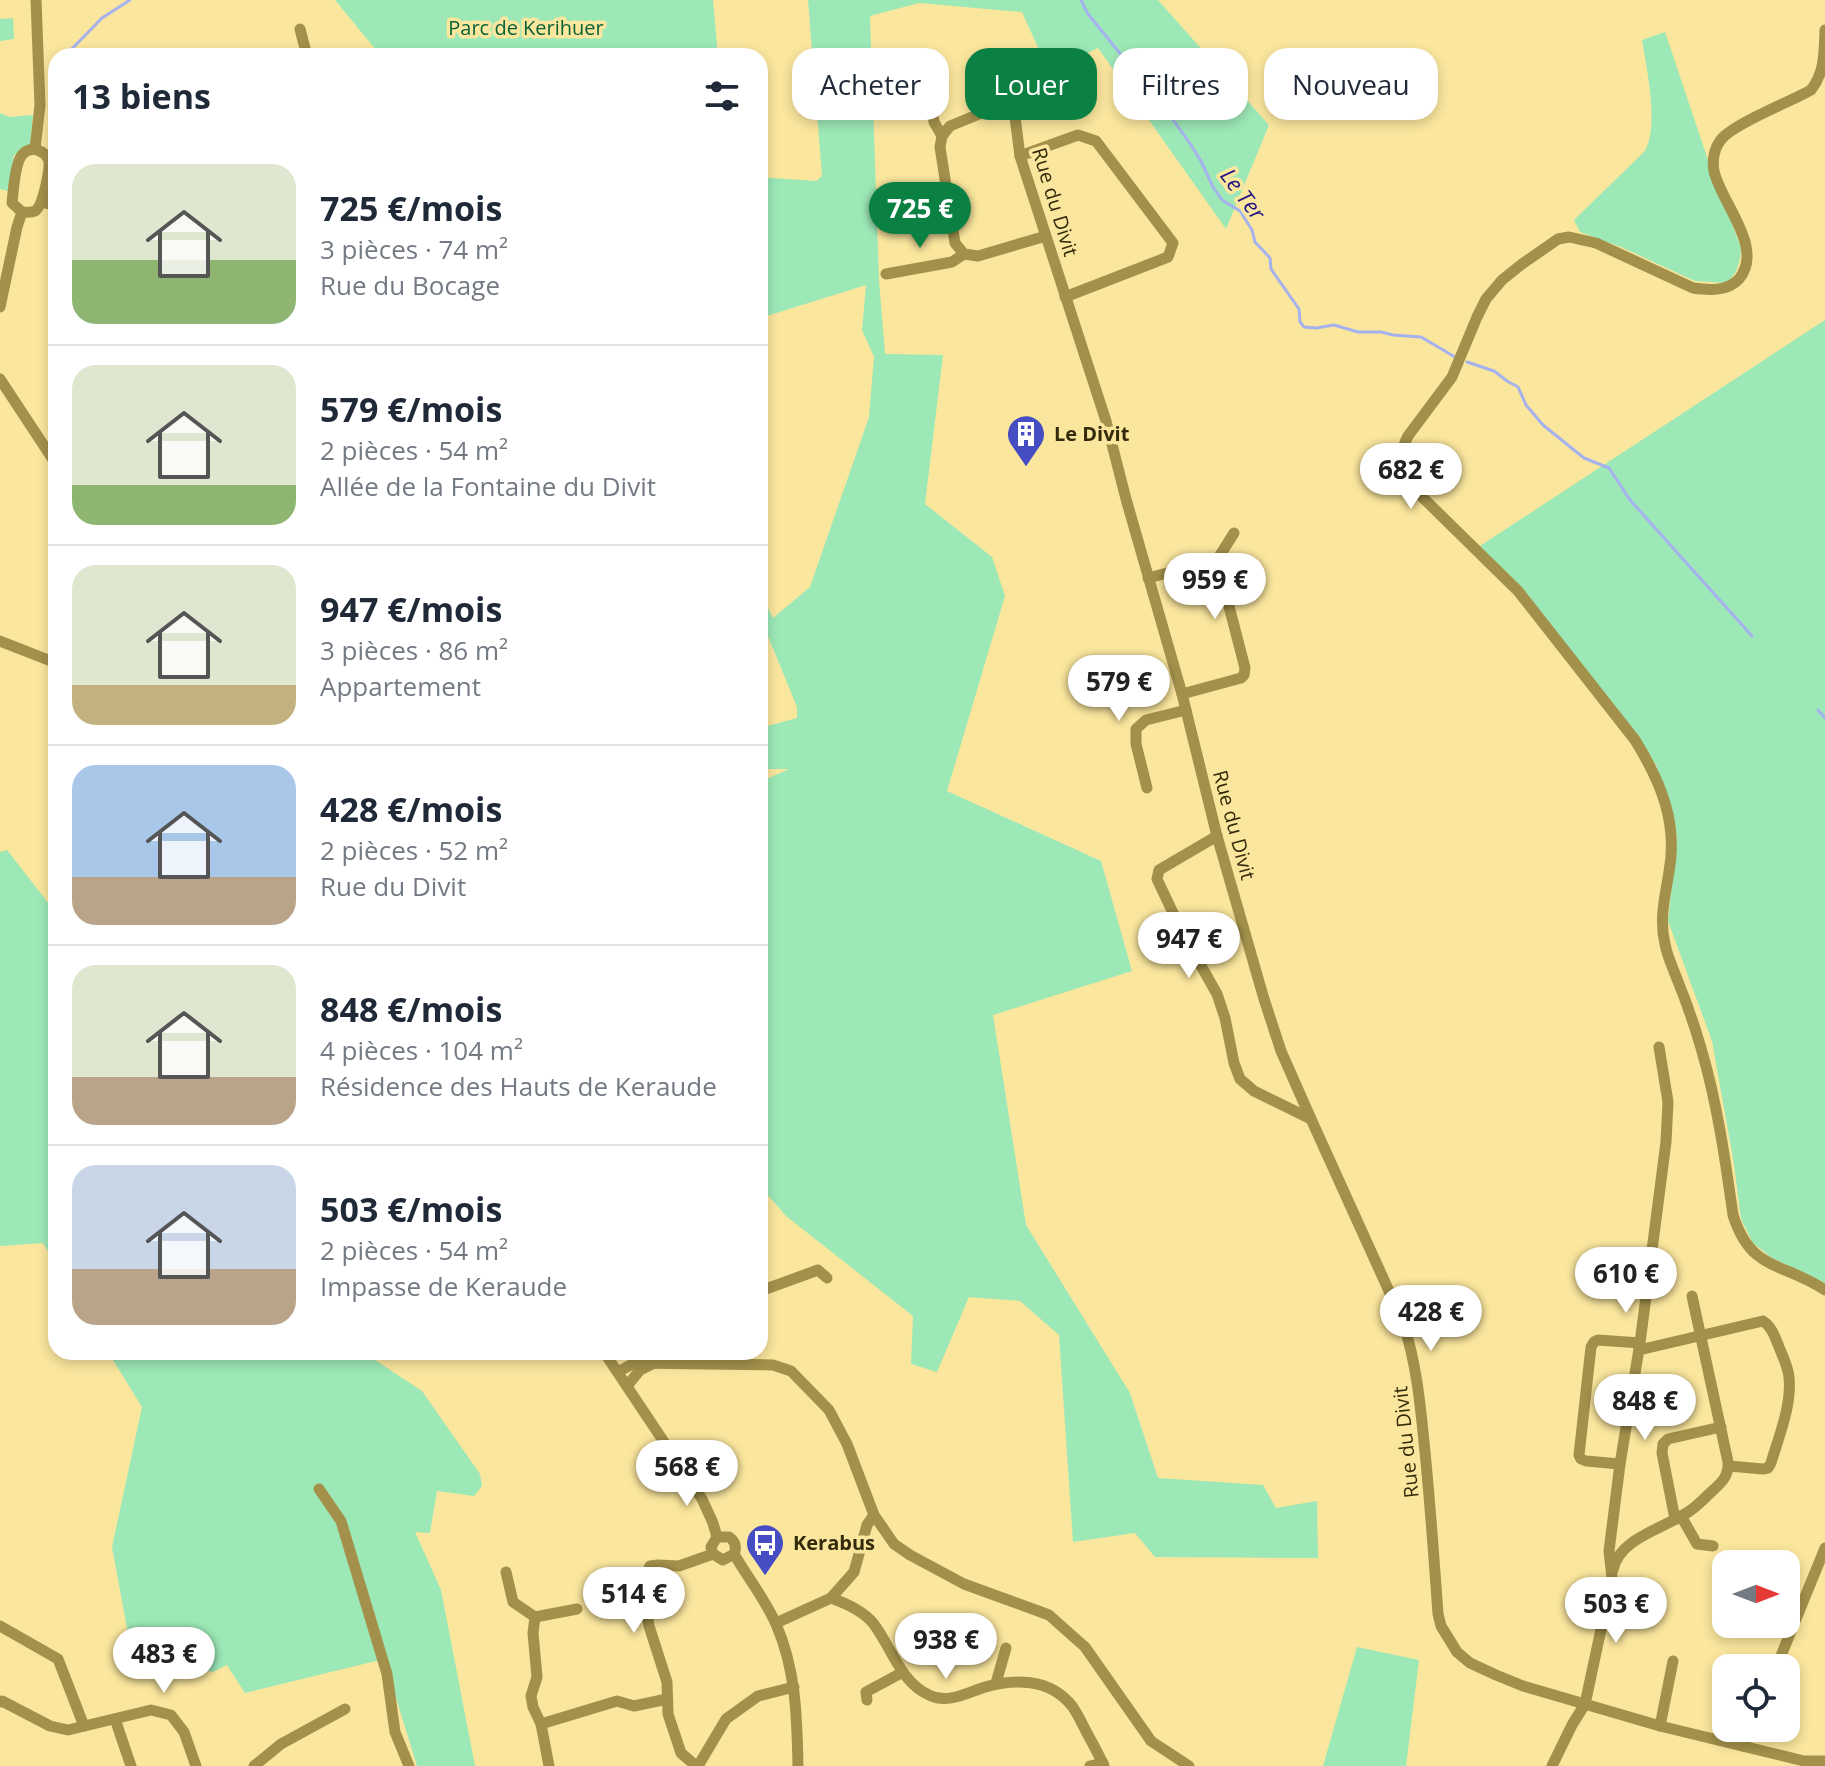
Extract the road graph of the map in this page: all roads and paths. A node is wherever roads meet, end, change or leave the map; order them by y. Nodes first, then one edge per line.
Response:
1 (36, 0) edge
2 (300, 29) dead end
3 (1825, 30) edge
4 (305, 48) edge
5 (934, 120) edge
6 (942, 136) junction
7 (35, 149) junction
8 (1020, 156) junction
9 (48, 160) edge
10 (48, 168) edge
11 (42, 202) junction
12 (48, 204) edge
13 (22, 212) junction
14 (1046, 236) junction
15 (964, 254) junction
16 (886, 274) dead end
17 (1065, 297) junction
18 (0, 307) edge
19 (0, 379) edge
20 (48, 452) edge
21 (1234, 533) dead end
22 (1217, 560) junction
23 (1148, 578) junction
24 (0, 641) edge
25 (48, 660) edge
26 (1182, 694) junction
27 (1186, 710) junction
28 (1147, 788) dead end
29 (1217, 836) junction
30 (1659, 1047) dead end
31 (1311, 1119) junction
32 (827, 1278) dead end
33 (768, 1288) edge
34 (1825, 1290) edge
35 (1692, 1296) dead end
36 (1701, 1335) junction
37 (1640, 1347) junction
38 (610, 1360) edge
39 (676, 1360) edge
40 (712, 1360) edge
41 (653, 1364) junction
42 (618, 1372) junction
43 (627, 1386) junction
44 (1721, 1427) junction
45 (1620, 1464) junction
46 (1729, 1466) junction
47 (319, 1489) dead end
48 (874, 1515) junction
49 (1678, 1517) junction
50 (717, 1537) junction
51 (1713, 1546) dead end
52 (1825, 1548) edge
53 (713, 1554) junction
54 (734, 1554) junction
55 (1822, 1564) edge
56 (506, 1572) dead end
57 (1612, 1578) junction
58 (831, 1598) junction
59 (577, 1609) dead end
60 (535, 1617) junction
61 (776, 1623) junction
62 (0, 1626) edge
63 (1006, 1648) dead end
64 (1782, 1654) edge
65 (1673, 1661) dead end
66 (903, 1672) junction
67 (996, 1683) junction
68 (794, 1687) junction
69 (667, 1699) junction
70 (867, 1700) dead end
71 (0, 1702) edge
72 (1585, 1704) junction
73 (345, 1709) dead end
74 (115, 1719) junction
75 (541, 1724) junction
76 (84, 1726) junction
77 (1660, 1726) junction
78 (1745, 1742) edge
79 (1743, 1746) junction
80 (1825, 1761) edge
81 (260, 1764) edge
82 (1103, 1764) edge
83 (1805, 1764) edge
84 (131, 1766) edge
85 (196, 1766) edge
86 (409, 1766) edge
87 (549, 1766) edge
88 (697, 1766) edge
89 (798, 1766) edge
90 (1090, 1766) edge
91 (1189, 1766) edge
92 (1552, 1766) edge

1 - 7 street
2 - 4 street
3 - 34 street
5 - 6 street
6 - 8 street, Rue du Divit
6 - 15 street
7 - 9 street
7 - 13 street
8 - 14 street, Rue du Divit
8 - 17 street
10 - 11 street
11 - 12 street
11 - 13 street
13 - 18 street
14 - 15 street
14 - 17 street, Rue du Divit
15 - 16 street
17 - 23 street, Rue du Divit
19 - 20 street
21 - 22 street
22 - 23 street
22 - 26 street
23 - 26 street, Rue du Divit
24 - 25 street
26 - 27 street, Rue du Divit
27 - 28 street
27 - 29 street, Rue du Divit
29 - 31 street, Rue du Divit
29 - 31 street
30 - 37 street
31 - 72 street, Rue du Divit
32 - 33 street
35 - 36 street
36 - 37 street
36 - 44 street
36 - 46 street
37 - 45 street
37 - 45 street
38 - 42 street
39 - 41 street
40 - 48 street
41 - 42 street
41 - 43 street
42 - 43 street
43 - 50 street
44 - 46 street
44 - 49 street
45 - 57 street
46 - 49 street
47 - 86 street
48 - 58 street
48 - 91 street
49 - 51 street
49 - 57 street
50 - 53 street
50 - 54 street
52 - 55 street
53 - 54 street
53 - 69 street
54 - 61 street
55 - 64 street
56 - 60 street
57 - 72 street
58 - 61 street
58 - 66 street
59 - 60 street
60 - 75 street
61 - 68 street
62 - 76 street
63 - 67 street
65 - 77 street
66 - 67 street
66 - 70 street
67 - 82 street
68 - 88 street
68 - 89 street
69 - 75 street
69 - 88 street
71 - 76 street
72 - 77 street, Rue du Divit
72 - 92 street
73 - 81 street
74 - 76 street
74 - 84 street
74 - 85 street
75 - 87 street
77 - 79 street, Rue du Divit
78 - 79 street
79 - 83 street, Rue du Divit
80 - 83 street, Rue du Divit
82 - 90 street

